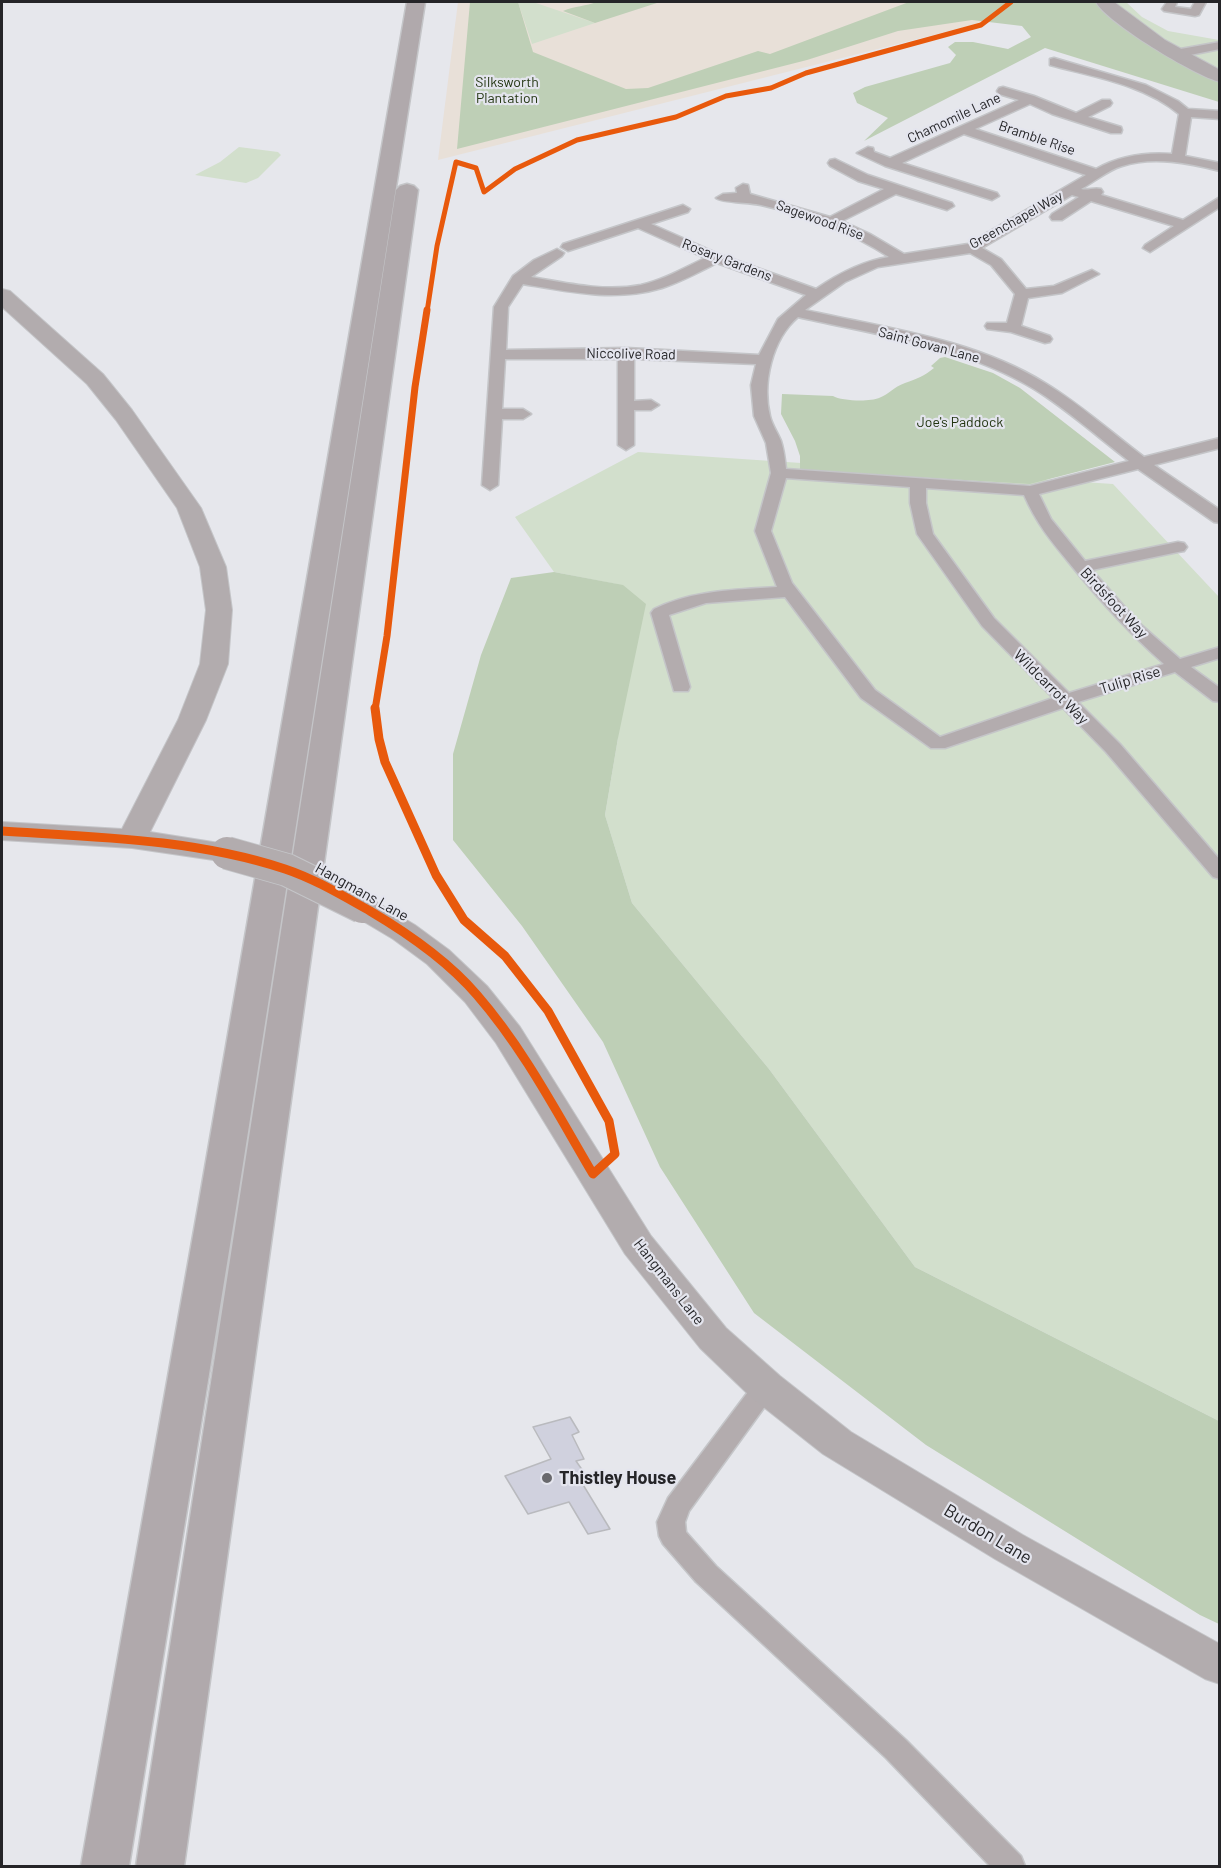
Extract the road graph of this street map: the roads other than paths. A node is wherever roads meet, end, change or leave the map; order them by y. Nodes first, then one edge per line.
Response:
1 (416, 2) edge
2 (435, 2) edge
3 (1104, 2) edge
4 (1172, 2) edge
5 (1200, 2) edge
6 (1220, 45) edge
7 (1175, 54) junction
8 (1054, 62) dead end
9 (1220, 77) edge
10 (1110, 79) junction
11 (1088, 87) dead end
12 (1003, 91) dead end
13 (1030, 99) junction
14 (1106, 103) dead end
15 (1185, 113) junction
16 (1220, 115) edge
17 (1076, 118) junction
18 (966, 130) junction
19 (1116, 130) dead end
20 (868, 151) dead end
21 (1178, 157) junction
22 (835, 163) dead end
23 (890, 163) junction
24 (1116, 163) junction
25 (1220, 167) edge
26 (1127, 174) dead end
27 (1102, 179) junction
28 (895, 189) junction
29 (1070, 190) junction
30 (992, 196) dead end
31 (1089, 196) junction
32 (723, 198) dead end
33 (1220, 201) edge
34 (947, 206) dead end
35 (683, 209) dead end
36 (1057, 217) dead end
37 (828, 223) junction
38 (638, 224) junction
39 (1185, 225) junction
40 (972, 248) junction
41 (1150, 248) dead end
42 (899, 257) junction
43 (716, 258) junction
44 (1092, 274) dead end
45 (519, 279) junction
46 (1074, 284) junction
47 (1091, 291) dead end
48 (817, 294) junction
49 (1022, 294) junction
50 (2, 296) edge
51 (795, 312) junction
52 (992, 326) dead end
53 (1013, 328) junction
54 (1045, 339) dead end
55 (626, 353) junction
56 (499, 355) junction
57 (764, 360) junction
58 (651, 405) dead end
59 (625, 406) junction
60 (495, 414) junction
61 (523, 414) dead end
62 (1220, 443) edge
63 (626, 446) dead end
64 (1141, 463) junction
65 (779, 473) junction
66 (918, 482) junction
67 (490, 485) dead end
68 (1030, 491) junction
69 (1220, 518) edge
70 (1179, 547) dead end
71 (1081, 567) junction
72 (790, 591) junction
73 (1220, 652) edge
74 (1177, 666) junction
75 (681, 687) dead end
76 (1220, 697) edge
77 (1064, 701) junction
78 (938, 744) joint
79 (2, 831) edge
80 (132, 839) junction
81 (1220, 873) edge
82 (766, 1387) junction
83 (1220, 1666) edge
84 (105, 1866) edge
85 (160, 1866) edge
86 (1010, 1866) edge

1 - 84 highway
2 - 85 highway
3 - 7 street
4 - 5 street
6 - 7 street
7 - 9 street
8 - 10 street
10 - 11 street
10 - 15 street
12 - 13 street
13 - 17 street
13 - 18 street, Chamomile Lane
14 - 17 street
15 - 16 street
15 - 21 street
17 - 19 street
18 - 23 street, Chamomile Lane
18 - 27 street, Bramble Rise
20 - 23 street, Chamomile Lane
21 - 24 street, Greenchapel Way
21 - 25 street, Greenchapel Way
22 - 28 street
23 - 30 street, Chamomile Lane
24 - 26 street
24 - 27 street, Greenchapel Way
27 - 29 street, Greenchapel Way
27 - 31 street
28 - 34 street
28 - 37 street
29 - 31 street
29 - 40 street, Greenchapel Way
31 - 36 street
31 - 39 street
32 - 37 street, Sagewood Rise
33 - 39 street
35 - 38 street
37 - 42 street, Sagewood Rise
38 - 43 street, Rosary Gardens
38 - 45 street
39 - 41 street
40 - 42 street, Greenchapel Way
40 - 49 street
42 - 48 street, Greenchapel Way
43 - 45 street
43 - 48 street, Rosary Gardens
44 - 46 street
45 - 56 street
46 - 47 street
46 - 49 street
48 - 51 street, Greenchapel Way
49 - 53 street
50 - 80 street
51 - 57 street, Greenchapel Way
51 - 64 street, Saint Govan Lane
52 - 53 street
53 - 54 street
55 - 56 street, Niccolive Road
55 - 57 street, Niccolive Road
55 - 59 street
56 - 60 street
57 - 65 street, Greenchapel Way
58 - 59 street
59 - 63 street
60 - 61 street
60 - 67 street
62 - 64 street
64 - 68 street
64 - 69 street, Saint Govan Lane
65 - 66 street
65 - 72 street, Greenchapel Way
66 - 68 street
66 - 77 street, Wildcarrot Way
68 - 71 street, Birdsfoot Way
70 - 71 street
71 - 74 street, Birdsfoot Way
72 - 75 street
72 - 78 street, Greenchapel Way
73 - 74 street, Tulip Rise
74 - 76 street, Birdsfoot Way
74 - 77 street, Tulip Rise
77 - 78 street, Tulip Rise
77 - 81 street, Wildcarrot Way
79 - 80 street, Hangmans Lane
80 - 82 street, Hangmans Lane, bridge
82 - 83 street, Burdon Lane
82 - 86 street

